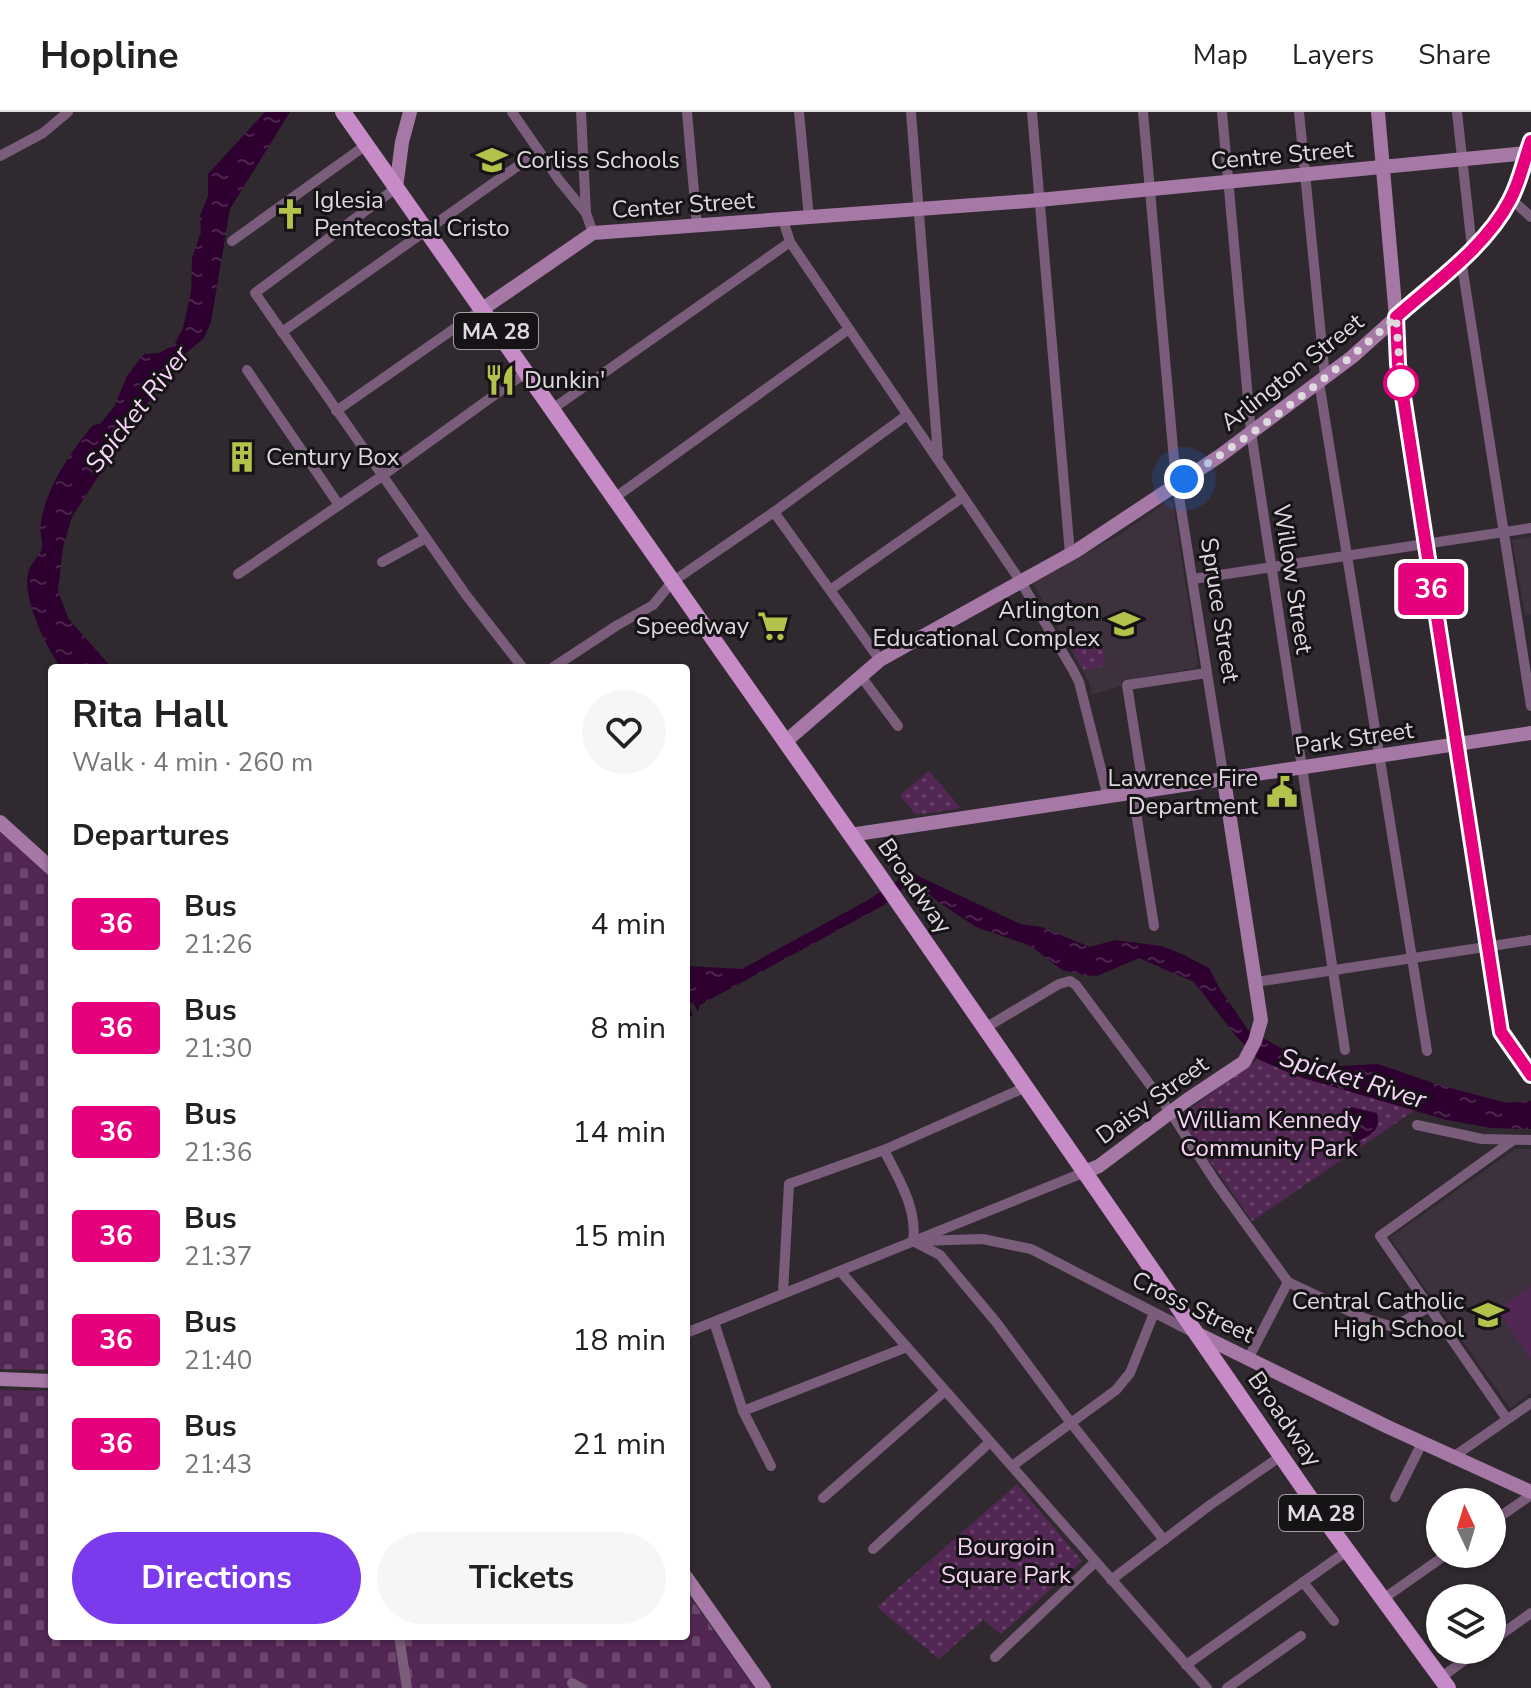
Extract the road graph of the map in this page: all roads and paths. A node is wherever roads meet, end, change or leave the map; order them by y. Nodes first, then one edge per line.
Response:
1 (68, 112) edge
2 (343, 112) edge
3 (410, 112) edge
4 (512, 112) edge
5 (581, 112) edge
6 (687, 112) edge
7 (799, 112) edge
8 (911, 112) edge
9 (1032, 112) edge
10 (1143, 112) edge
11 (1222, 112) edge
12 (1299, 112) edge
13 (1378, 112) edge
14 (1457, 112) edge
15 (366, 145) junction
16 (1529, 147) edge
17 (539, 151) junction
18 (0, 156) edge
19 (1462, 160) junction
20 (1383, 168) junction
21 (1305, 174) junction
22 (1228, 182) junction
23 (396, 188) junction
24 (1149, 190) junction
25 (1040, 199) junction
26 (1511, 199) junction
27 (919, 209) junction
28 (586, 213) junction
29 (1531, 217) edge
30 (809, 218) junction
31 (783, 220) junction
32 (697, 226) junction
33 (425, 230) junction
34 (593, 233) junction
35 (232, 241) dead end
36 (790, 242) junction
37 (1472, 248) junction
38 (1461, 259) junction
39 (481, 310) junction
40 (1396, 317) junction
41 (849, 329) junction
42 (282, 332) junction
43 (247, 370) dead end
44 (525, 373) junction
45 (1322, 380) junction
46 (551, 410) junction
47 (336, 411) junction
48 (907, 415) junction
49 (1251, 432) junction
50 (938, 457) junction
51 (382, 476) junction
52 (1177, 483) junction
53 (963, 497) junction
54 (613, 499) junction
55 (339, 505) junction
56 (774, 512) junction
57 (1531, 528) edge
58 (1503, 532) junction
59 (426, 538) junction
60 (1424, 544) junction
61 (1070, 554) junction
62 (1347, 555) junction
63 (382, 562) dead end
64 (1270, 566) junction
65 (238, 574) dead end
66 (1193, 579) junction
67 (672, 582) junction
68 (1021, 582) junction
69 (830, 590) junction
70 (880, 660) junction
71 (520, 664) edge
72 (558, 664) edge
73 (1207, 673) junction
74 (860, 675) junction
75 (1531, 706) edge
76 (898, 726) dead end
77 (1531, 733) edge
78 (785, 742) junction
79 (1455, 745) junction
80 (1380, 756) junction
81 (1303, 768) junction
82 (1224, 780) junction
83 (1138, 793) junction
84 (1108, 797) junction
85 (0, 822) edge
86 (850, 835) junction
87 (48, 865) edge
88 (1154, 926) dead end
89 (1531, 940) edge
90 (1487, 947) junction
91 (1412, 958) junction
92 (1334, 970) junction
93 (1256, 982) junction
94 (985, 1028) junction
95 (1345, 1050) dead end
96 (1427, 1051) dead end
97 (1244, 1062) joint
98 (1531, 1075) edge
99 (1026, 1087) junction
100 (1171, 1113) junction
101 (1417, 1125) dead end
102 (1531, 1140) edge
103 (1512, 1141) junction
104 (884, 1150) junction
105 (1085, 1172) junction
106 (913, 1241) junction
107 (840, 1271) junction
108 (1288, 1282) junction
109 (783, 1293) junction
110 (1431, 1306) junction
111 (1154, 1313) junction
112 (714, 1322) junction
113 (690, 1331) edge
114 (1198, 1334) junction
115 (907, 1347) junction
116 (1248, 1359) junction
117 (0, 1379) edge
118 (48, 1381) edge
119 (945, 1391) junction
120 (1531, 1403) edge
121 (743, 1411) junction
122 (1507, 1419) junction
123 (1071, 1423) junction
124 (990, 1442) junction
125 (1422, 1443) junction
126 (1281, 1456) junction
127 (1453, 1457) junction
128 (771, 1466) dead end
129 (1012, 1466) junction
130 (1531, 1493) edge
131 (1395, 1497) dead end
132 (823, 1498) dead end
133 (1506, 1512) edge
134 (1164, 1540) junction
135 (873, 1549) dead end
136 (1347, 1551) junction
137 (1095, 1562) junction
138 (1427, 1568) edge
139 (1111, 1580) junction
140 (1303, 1582) junction
141 (690, 1583) edge
142 (1383, 1599) junction
143 (1531, 1613) edge
144 (1334, 1621) dead end
145 (1506, 1631) edge
146 (1301, 1636) dead end
147 (400, 1640) edge
148 (995, 1657) dead end
149 (1464, 1664) edge
150 (1186, 1665) junction
151 (1444, 1683) edge
152 (407, 1688) edge
153 (575, 1688) edge
154 (581, 1688) edge
155 (764, 1688) edge
156 (1207, 1688) edge
157 (1227, 1688) edge

1 - 18 street
2 - 15 main road, Broadway / MA 28
3 - 23 street
4 - 17 street
5 - 28 street
6 - 32 street
7 - 30 street
8 - 27 street
9 - 25 street
10 - 24 street, Spruce Street
11 - 22 street, Willow Street
12 - 21 street
13 - 20 street
14 - 19 street
15 - 23 main road, Broadway / MA 28
15 - 35 street
16 - 19 street, Centre Street
16 - 26 street, Arlington Street
17 - 28 street
17 - 33 street
19 - 20 street, Centre Street
19 - 37 street
20 - 21 street, Centre Street
20 - 40 street
21 - 22 street, Centre Street
21 - 45 street
22 - 24 street, Centre Street
22 - 49 street, Willow Street
23 - 33 main road, Broadway / MA 28
23 - 42 street
24 - 25 street, Centre Street
24 - 52 street, Spruce Street
25 - 27 street, Center Street
25 - 61 street
26 - 29 street
26 - 37 street, Arlington Street
27 - 30 street, Center Street
27 - 50 street
28 - 34 street
30 - 31 street, Center Street
31 - 32 street, Center Street
31 - 36 street
32 - 34 street, Center Street
33 - 39 main road, Broadway / MA 28
33 - 42 street
34 - 39 street, Center Street
36 - 41 street
36 - 46 street
37 - 38 street, Arlington Street
38 - 40 street, Arlington Street
38 - 58 street
39 - 44 main road, Broadway / MA 28
39 - 47 street, Center Street
40 - 45 street, Arlington Street
40 - 60 street
41 - 48 street
41 - 54 street
42 - 47 street
43 - 55 street
44 - 46 main road, Broadway / MA 28
44 - 51 street
45 - 49 street, Arlington Street
45 - 62 street
46 - 54 main road, Broadway / MA 28
47 - 51 street
48 - 50 street
48 - 56 street
49 - 52 street, Arlington Street
49 - 64 street, Willow Street
50 - 53 street
51 - 55 street
51 - 59 street
52 - 61 street, Arlington Street
52 - 66 street, Spruce Street
53 - 68 street
53 - 69 street
54 - 67 main road, Broadway / MA 28
55 - 65 street
56 - 67 street
56 - 69 street
57 - 58 street
58 - 60 street
58 - 75 street
59 - 63 street
59 - 71 street
60 - 62 street
60 - 79 street
61 - 68 street, Arlington Street
62 - 64 street
62 - 80 street
64 - 66 street
64 - 81 street, Willow Street
66 - 73 street, Spruce Street
67 - 72 street
67 - 78 main road, Broadway / MA 28
68 - 70 street, Arlington Street
68 - 84 street
69 - 70 street
70 - 74 street, Arlington Street
73 - 82 street, Spruce Street
73 - 83 street
74 - 76 street
74 - 78 street, Arlington Street
77 - 79 street, Park Street
78 - 86 main road, Broadway / MA 28
79 - 80 street, Park Street
79 - 90 street
80 - 81 street, Park Street
80 - 91 street
81 - 82 street, Park Street
81 - 92 street, Willow Street
82 - 83 street, Park Street
82 - 93 street, Spruce Street
83 - 84 street, Park Street
83 - 88 street
84 - 86 street, Park Street
85 - 87 street
86 - 94 main road, Broadway / MA 28
89 - 90 street
90 - 91 street
90 - 98 street
91 - 92 street
91 - 96 street
92 - 93 street
92 - 95 street, Willow Street
93 - 97 street, Spruce Street
94 - 99 main road, Broadway / MA 28
94 - 100 street
97 - 100 street, Daisy Street
99 - 104 street
99 - 105 main road, Broadway / MA 28
100 - 105 street, Daisy Street
100 - 108 street
101 - 103 street
102 - 103 street
103 - 110 street
104 - 106 street
104 - 109 street
105 - 106 street
105 - 114 main road, Broadway / MA 28
106 - 107 street
106 - 111 street, Cross Street
106 - 123 street
107 - 109 street
107 - 115 street
108 - 110 street
108 - 116 street
109 - 112 street
110 - 122 street
111 - 114 street, Cross Street
111 - 123 street
112 - 113 street
112 - 121 street
114 - 116 street, Cross Street
114 - 126 main road, Broadway / MA 28
115 - 119 street
115 - 121 street
116 - 125 street, Cross Street
117 - 118 street
119 - 124 street
119 - 132 street
120 - 122 street
121 - 128 street
122 - 127 street
123 - 129 street
123 - 134 street
124 - 129 street
124 - 135 street
125 - 127 street, Cross Street
125 - 131 street
126 - 134 street
126 - 136 main road, Broadway / MA 28
127 - 130 street, Cross Street
129 - 137 street
130 - 133 street
134 - 139 street
136 - 140 street
136 - 142 main road, Broadway / MA 28
137 - 139 street
137 - 148 street
138 - 142 street
139 - 150 street
140 - 144 street
140 - 150 street
141 - 155 street
142 - 151 main road, Broadway / MA 28
143 - 145 street
146 - 157 street
147 - 152 street
149 - 151 street
150 - 156 street
153 - 154 street

